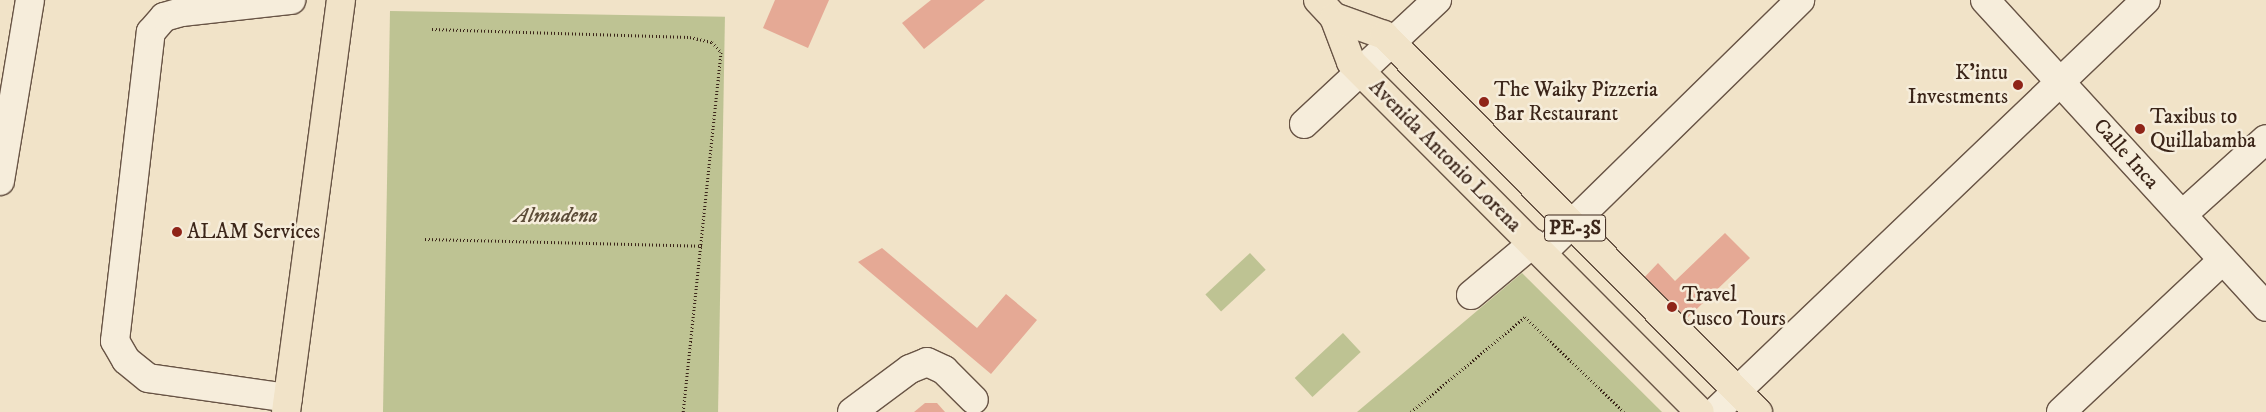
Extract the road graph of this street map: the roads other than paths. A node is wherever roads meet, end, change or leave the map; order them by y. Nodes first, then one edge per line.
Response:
1 (30, 0) edge
2 (291, 0) edge
3 (341, 0) edge
4 (1437, 0) edge
5 (1800, 0) edge
6 (1985, 0) edge
7 (2146, 0) edge
8 (1326, 8) edge
9 (1393, 43) junction
10 (1360, 71) junction
11 (2060, 81) junction
12 (1304, 124) dead end
13 (2266, 139) edge
14 (0, 181) edge
15 (2182, 215) junction
16 (1572, 224) junction
17 (1538, 247) junction
18 (2223, 260) junction
19 (1471, 295) dead end
20 (2266, 307) edge
21 (1736, 391) junction
22 (974, 400) dead end
23 (287, 405) edge
24 (852, 412) edge
25 (1700, 412) edge
26 (1715, 412) edge
27 (1758, 412) edge
28 (2061, 412) edge

1 - 14 street
2 - 23 street
3 - 23 highway
4 - 9 street
5 - 16 street
6 - 11 street, Calle Inca
7 - 11 street
8 - 9 highway, Avenida Antonio Lorena / PE-3S
8 - 10 highway, Avenida Antonio Lorena / PE-3S
9 - 10 street
9 - 16 highway, Avenida Antonio Lorena / PE-3S
10 - 12 street
10 - 17 highway, Avenida Antonio Lorena / PE-3S
11 - 15 street, Calle Inca
11 - 21 street
13 - 15 street
15 - 18 street, Calle Inca
16 - 17 street
16 - 21 highway, Avenida Antonio Lorena / PE-3S
17 - 19 street
17 - 25 highway, Avenida Antonio Lorena / PE-3S
18 - 20 street, Calle Inca
18 - 28 street
21 - 26 street
21 - 27 highway, Avenida Antonio Lorena / PE-3S
22 - 24 street

